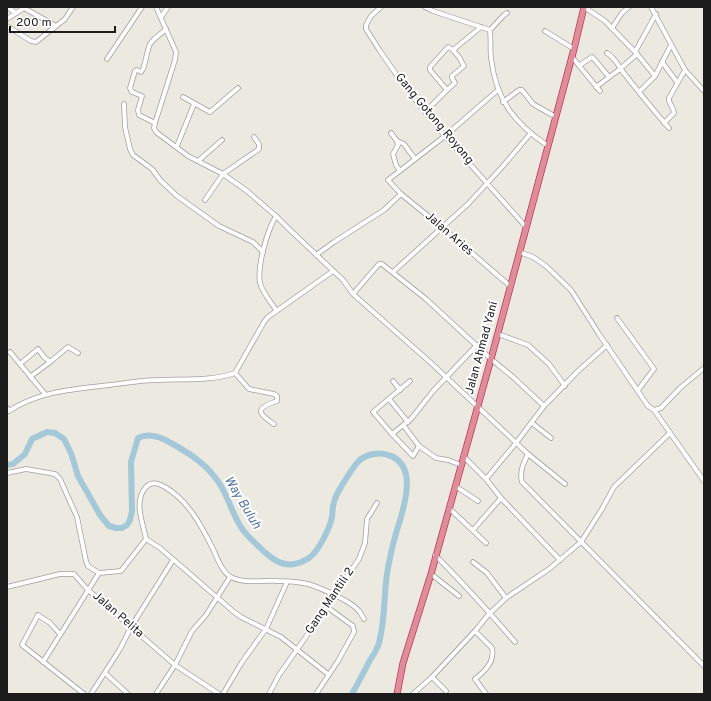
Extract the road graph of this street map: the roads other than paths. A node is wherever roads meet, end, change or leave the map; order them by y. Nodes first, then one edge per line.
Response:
1 (7, 7) edge
2 (73, 7) edge
3 (142, 7) edge
4 (156, 7) edge
5 (168, 7) edge
6 (381, 7) edge
7 (425, 7) edge
8 (584, 7) edge
9 (628, 7) edge
10 (651, 7) edge
11 (16, 13) junction
12 (507, 13) dead end
13 (656, 14) junction
14 (161, 17) junction
15 (7, 19) edge
16 (7, 26) edge
17 (56, 26) junction
18 (481, 27) junction
19 (166, 28) junction
20 (612, 28) junction
21 (490, 30) junction
22 (545, 31) dead end
23 (671, 46) junction
24 (574, 49) junction
25 (453, 50) junction
26 (607, 53) dead end
27 (636, 53) junction
28 (572, 57) junction
29 (107, 58) dead end
30 (662, 62) junction
31 (580, 66) junction
32 (620, 69) junction
33 (685, 70) junction
34 (655, 76) junction
35 (609, 77) junction
36 (677, 82) junction
37 (596, 87) junction
38 (238, 88) dead end
39 (447, 90) junction
40 (498, 90) junction
41 (600, 91) dead end
42 (704, 91) edge
43 (639, 92) junction
44 (183, 97) dead end
45 (503, 102) junction
46 (124, 104) dead end
47 (194, 104) junction
48 (425, 112) junction
49 (556, 117) junction
50 (155, 123) junction
51 (664, 123) junction
52 (669, 128) dead end
53 (391, 133) dead end
54 (531, 133) junction
55 (445, 136) junction
56 (254, 137) dead end
57 (222, 140) dead end
58 (397, 141) junction
59 (177, 146) junction
60 (548, 146) junction
61 (415, 159) junction
62 (198, 161) junction
63 (400, 171) junction
64 (223, 174) junction
65 (488, 183) junction
66 (401, 194) junction
67 (205, 200) dead end
68 (276, 216) junction
69 (526, 227) junction
70 (443, 228) junction
71 (263, 252) junction
72 (520, 252) junction
73 (316, 255) junction
74 (333, 271) junction
75 (393, 272) junction
76 (510, 286) junction
77 (352, 294) junction
78 (276, 310) junction
79 (617, 318) dead end
80 (498, 334) junction
81 (607, 345) junction
82 (477, 346) junction
83 (10, 352) dead end
84 (78, 353) dead end
85 (491, 359) junction
86 (50, 362) junction
87 (20, 364) junction
88 (704, 368) edge
89 (235, 374) junction
90 (30, 377) junction
91 (447, 378) junction
92 (393, 381) dead end
93 (410, 381) dead end
94 (565, 386) junction
95 (400, 390) junction
96 (638, 390) junction
97 (45, 394) junction
98 (388, 399) junction
99 (478, 406) junction
100 (544, 406) junction
101 (7, 408) edge
102 (654, 410) junction
103 (408, 422) junction
104 (532, 423) junction
105 (274, 424) dead end
106 (404, 426) junction
107 (670, 433) junction
108 (392, 434) junction
109 (551, 438) dead end
110 (516, 444) junction
111 (419, 446) junction
112 (528, 454) junction
113 (463, 456) junction
114 (461, 465) junction
115 (7, 473) edge
116 (486, 479) junction
117 (704, 481) edge
118 (565, 484) dead end
119 (455, 486) junction
120 (501, 498) junction
121 (478, 501) dead end
122 (377, 503) dead end
123 (449, 508) junction
124 (473, 530) junction
125 (146, 539) junction
126 (581, 542) junction
127 (486, 543) dead end
128 (435, 555) junction
129 (173, 560) junction
130 (560, 560) junction
131 (473, 562) dead end
132 (99, 573) junction
133 (430, 574) junction
134 (230, 576) junction
135 (287, 582) junction
136 (7, 587) edge
137 (88, 589) junction
138 (334, 595) junction
139 (459, 596) dead end
140 (217, 597) junction
141 (506, 598) junction
142 (327, 607) junction
143 (489, 614) junction
144 (364, 619) dead end
145 (131, 627) junction
146 (266, 629) junction
147 (475, 631) junction
148 (60, 634) junction
149 (515, 642) dead end
150 (298, 650) junction
151 (43, 662) junction
152 (175, 665) junction
153 (704, 666) edge
154 (105, 673) junction
155 (329, 675) junction
156 (432, 677) junction
157 (446, 691) dead end
158 (214, 693) edge
159 (84, 694) edge
160 (91, 694) edge
161 (128, 694) edge
162 (156, 694) edge
163 (219, 694) edge
164 (223, 694) edge
165 (269, 694) edge
166 (316, 694) edge
167 (396, 694) edge
168 (413, 694) edge
169 (486, 694) edge

1 - 11 street
2 - 17 street
3 - 29 street
4 - 14 street
5 - 14 street
6 - 48 street, Gang Gotong Royong
7 - 18 street
8 - 20 street
8 - 24 highway, Jalan Ahmad Yani
9 - 20 street
10 - 13 street
11 - 15 street
11 - 17 street
12 - 21 street
13 - 23 street
13 - 27 street
14 - 19 street
16 - 17 street
18 - 21 street
18 - 25 street
19 - 50 street
19 - 50 street
20 - 27 street
21 - 40 street
22 - 24 street
23 - 30 street
23 - 33 street
24 - 28 highway, Jalan Ahmad Yani
25 - 39 street
25 - 39 street
26 - 32 street
27 - 32 street
27 - 34 street
28 - 31 street
28 - 49 highway, Jalan Ahmad Yani
30 - 34 street
30 - 36 street
31 - 35 street
31 - 37 street
32 - 35 street
32 - 43 street
33 - 36 street
33 - 42 street
34 - 43 street
35 - 37 street
36 - 51 street
37 - 41 street
38 - 47 street
39 - 48 street
40 - 45 street
40 - 55 street
43 - 51 street
44 - 47 street
45 - 49 street
45 - 54 street
46 - 71 street
47 - 59 street
48 - 55 street, Gang Gotong Royong
49 - 60 highway, Jalan Ahmad Yani
50 - 59 street
51 - 52 street
53 - 58 street
54 - 60 street
54 - 65 street
55 - 61 street
55 - 65 street, Gang Gotong Royong
56 - 64 street
57 - 62 street
58 - 61 street
58 - 63 street
59 - 62 street
60 - 69 highway, Jalan Ahmad Yani
61 - 63 street
62 - 64 street
63 - 66 street, Jalan Aries
64 - 67 street
64 - 68 street
65 - 69 street, Gang Gotong Royong
65 - 70 street
66 - 70 street, Jalan Aries
66 - 73 street
68 - 71 street
68 - 73 street
69 - 72 highway, Jalan Ahmad Yani
70 - 75 street
70 - 76 street, Jalan Aries
71 - 78 street
72 - 76 highway, Jalan Ahmad Yani
72 - 81 street
73 - 74 street
74 - 77 street
74 - 78 street
75 - 77 street
75 - 82 street
76 - 80 highway, Jalan Ahmad Yani
77 - 91 street
78 - 89 street
79 - 96 street
80 - 85 highway, Jalan Ahmad Yani
80 - 94 street
81 - 94 street
81 - 96 street
82 - 85 street
82 - 91 street
83 - 87 street
84 - 86 street
85 - 99 highway, Jalan Ahmad Yani
85 - 100 street
86 - 87 street
86 - 90 street
87 - 90 street
88 - 102 street
89 - 97 street
89 - 105 street
90 - 97 street
91 - 99 street
91 - 103 street
92 - 95 street
93 - 95 street
94 - 100 street
95 - 98 street
96 - 102 street
97 - 101 street
98 - 103 street
98 - 108 street
99 - 110 street
99 - 113 highway, Jalan Ahmad Yani
100 - 104 street
102 - 107 street
103 - 106 street
104 - 109 street
104 - 110 street
106 - 108 street
106 - 111 street
107 - 117 street
107 - 126 street
108 - 111 street
110 - 112 street
110 - 116 street
111 - 114 street
112 - 118 street
112 - 126 street
113 - 114 highway, Jalan Ahmad Yani
113 - 116 street
114 - 119 highway, Jalan Ahmad Yani
115 - 132 street
116 - 120 street
119 - 121 street
119 - 123 highway, Jalan Ahmad Yani
120 - 124 street
120 - 130 street
122 - 138 street, Gang Mantili 2
123 - 124 street
123 - 128 highway, Jalan Ahmad Yani
124 - 127 street
125 - 129 street
125 - 132 street
125 - 134 street
126 - 130 street
126 - 153 street
128 - 133 highway, Jalan Ahmad Yani
128 - 143 street
129 - 140 street
129 - 145 street
130 - 141 street
131 - 141 street
132 - 137 street
133 - 139 street
133 - 167 highway, Jalan Ahmad Yani
134 - 135 street
134 - 140 street
135 - 138 street
135 - 146 street
136 - 137 street, Jalan Pelita
137 - 145 street, Jalan Pelita
137 - 148 street
138 - 142 street, Gang Mantili 2
138 - 144 street
140 - 146 street
140 - 152 street
141 - 143 street
142 - 150 street, Gang Mantili 2
142 - 155 street
143 - 147 street
143 - 149 street
145 - 152 street, Jalan Pelita
145 - 154 street
146 - 150 street
146 - 164 street
147 - 156 street
147 - 169 street
148 - 151 street
148 - 151 street
150 - 155 street
150 - 165 street, Gang Mantili 2
151 - 159 street
152 - 158 street, Jalan Pelita
152 - 162 street
154 - 160 street
154 - 161 street
155 - 166 street
156 - 157 street
156 - 168 street
158 - 163 street, Jalan Pelita

